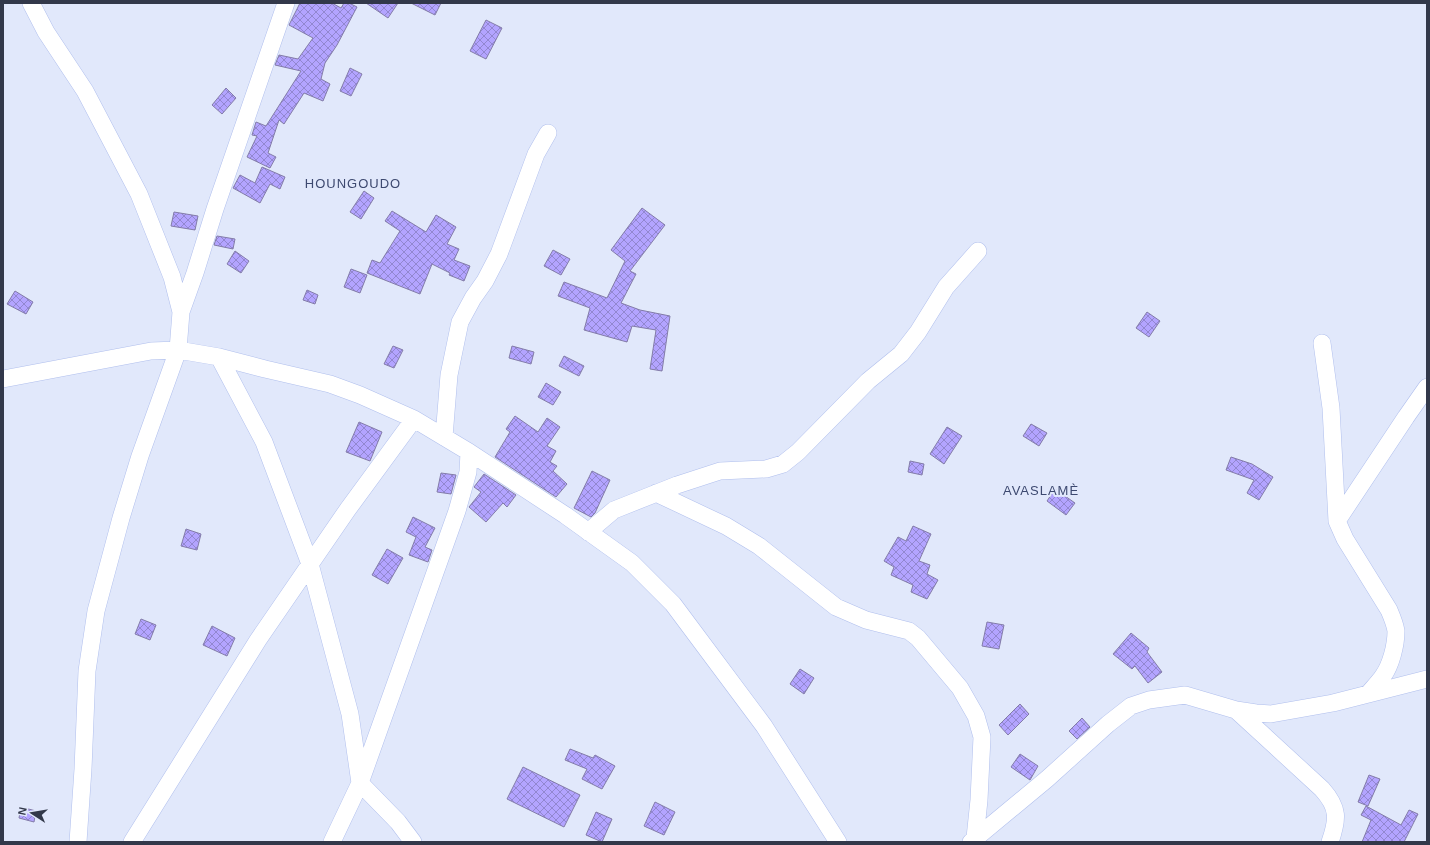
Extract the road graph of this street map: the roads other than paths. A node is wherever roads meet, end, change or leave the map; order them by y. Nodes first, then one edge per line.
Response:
1 (31, 3) edge
2 (286, 3) edge
3 (548, 133) dead end
4 (978, 251) dead end
5 (181, 312) junction
6 (1322, 343) dead end
7 (178, 350) junction
8 (219, 356) junction
9 (3, 379) edge
10 (1427, 387) edge
11 (414, 420) junction
12 (444, 437) junction
13 (469, 452) junction
14 (656, 493) junction
15 (1337, 522) junction
16 (588, 532) junction
17 (310, 564) junction
18 (1427, 679) edge
19 (1369, 693) junction
20 (1236, 710) junction
21 (360, 783) junction
22 (973, 840) edge
23 (78, 842) edge
24 (132, 842) edge
25 (332, 842) edge
26 (413, 842) edge
27 (838, 842) edge
28 (1330, 842) edge

1 - 5 street
2 - 5 street
3 - 12 street
4 - 14 street
5 - 7 street
6 - 15 street
7 - 8 street
7 - 9 street
7 - 23 street
8 - 11 street
8 - 17 street
10 - 15 street
11 - 12 street
11 - 17 street
12 - 13 street
13 - 16 street
13 - 21 street
14 - 16 street
14 - 22 street
15 - 19 street
16 - 27 street
17 - 21 street
17 - 24 street
18 - 19 street
19 - 20 street
20 - 22 street
20 - 28 street
21 - 25 street
21 - 26 street

